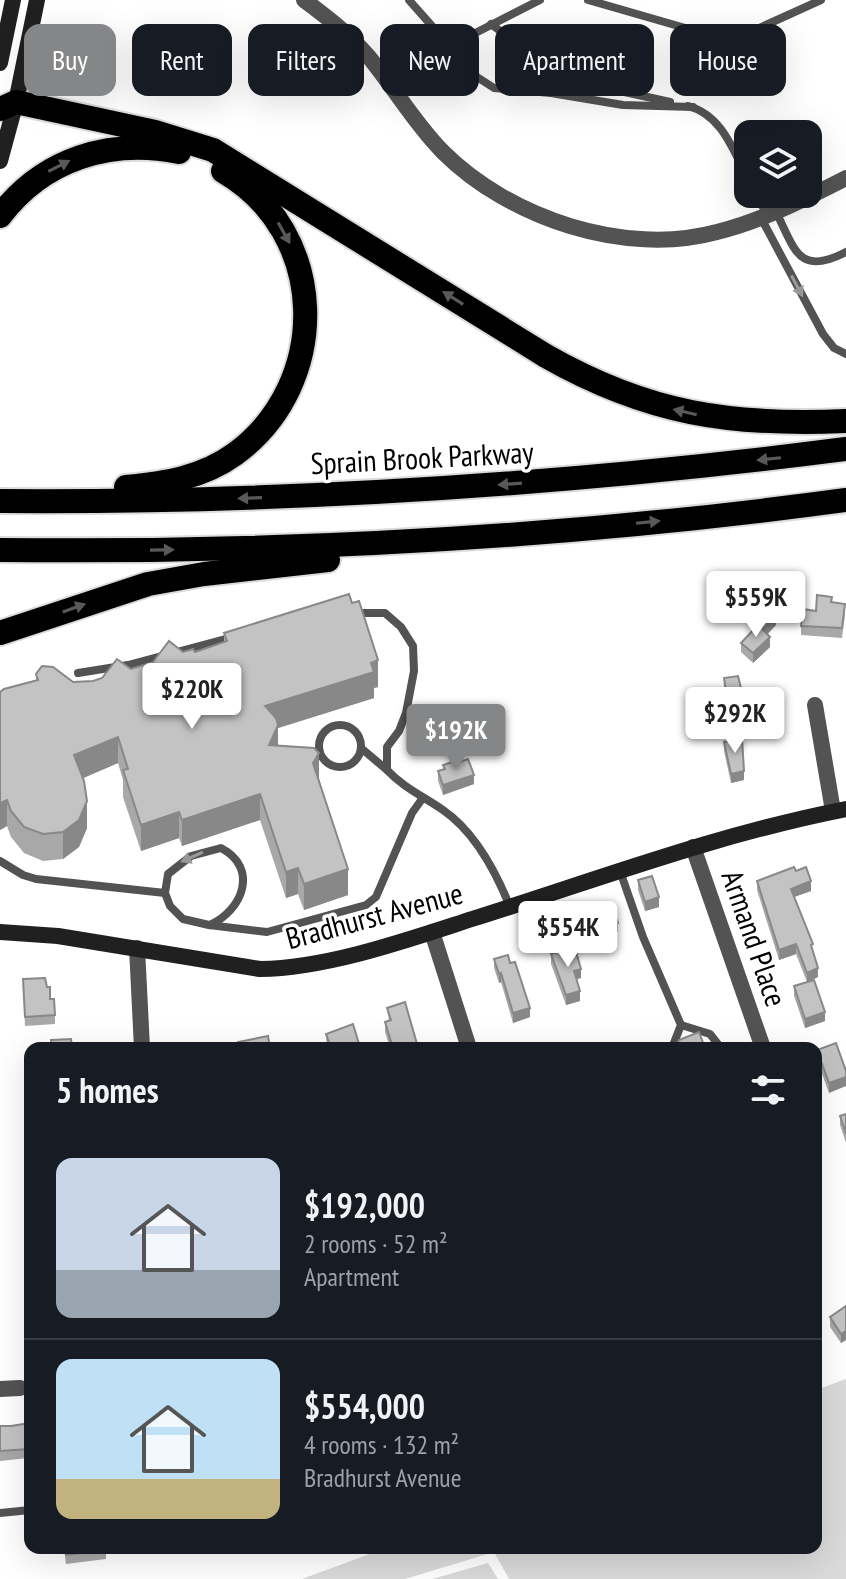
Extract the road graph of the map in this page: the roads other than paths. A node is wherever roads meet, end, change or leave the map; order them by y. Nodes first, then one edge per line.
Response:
1 (13, 0) edge
2 (37, 0) edge
3 (304, 0) edge
4 (409, 0) edge
5 (540, 0) edge
6 (588, 0) edge
7 (821, 0) edge
8 (430, 24) edge
9 (491, 24) junction
10 (495, 27) edge
11 (479, 30) edge
12 (0, 63) edge
13 (569, 96) edge
14 (643, 96) edge
15 (8, 106) edge
16 (693, 107) junction
17 (734, 153) edge
18 (0, 161) edge
19 (846, 178) edge
20 (764, 208) edge
21 (768, 215) junction
22 (0, 216) edge
23 (846, 252) edge
24 (846, 354) edge
25 (846, 421) edge
26 (846, 449) edge
27 (0, 500) edge
28 (846, 500) edge
29 (571, 529) junction
30 (0, 550) edge
31 (342, 614) edge
32 (0, 633) edge
33 (245, 633) edge
34 (78, 673) dead end
35 (815, 705) dead end
36 (361, 748) junction
37 (387, 770) junction
38 (422, 799) junction
39 (840, 810) edge
40 (693, 847) junction
41 (0, 861) edge
42 (620, 871) junction
43 (165, 893) junction
44 (510, 907) junction
45 (209, 925) junction
46 (0, 932) edge
47 (432, 932) junction
48 (137, 948) junction
49 (681, 1025) junction
50 (142, 1042) edge
51 (467, 1042) edge
52 (674, 1042) edge
53 (716, 1042) edge
54 (761, 1042) edge
55 (20, 1388) dead end
56 (0, 1389) edge
57 (24, 1511) edge
58 (0, 1513) edge

1 - 12 main road
2 - 15 main road
3 - 21 street
4 - 8 lane
5 - 9 lane
6 - 7 lane
9 - 10 lane
9 - 11 lane
13 - 16 lane
14 - 16 lane
15 - 18 main road
25 -> 15 highway
16 - 17 lane
19 - 21 street
20 - 21 lane
21 - 23 lane
21 -> 24 lane
22 -> 27 highway
26 -> 27 highway, Sprain Brook Parkway
29 -> 28 highway
30 -> 29 highway
32 -> 29 highway
31 - 37 lane
33 - 34 lane
35 - 39 street
36 - 36 lane
36 - 37 lane
37 - 38 lane
38 - 44 lane
38 - 45 lane
39 - 40 main road, Bradhurst Avenue
40 - 42 main road, Bradhurst Avenue
40 - 54 street, Armand Place
41 - 43 lane
42 - 44 main road, Bradhurst Avenue
42 - 49 lane
43 - 45 lane
45 -> 43 lane
44 - 47 main road, Bradhurst Avenue
46 - 48 main road, Bradhurst Avenue
47 - 48 main road, Bradhurst Avenue
47 - 51 street
48 - 50 street
49 - 52 lane
49 - 53 lane
55 - 56 street
57 - 58 lane

